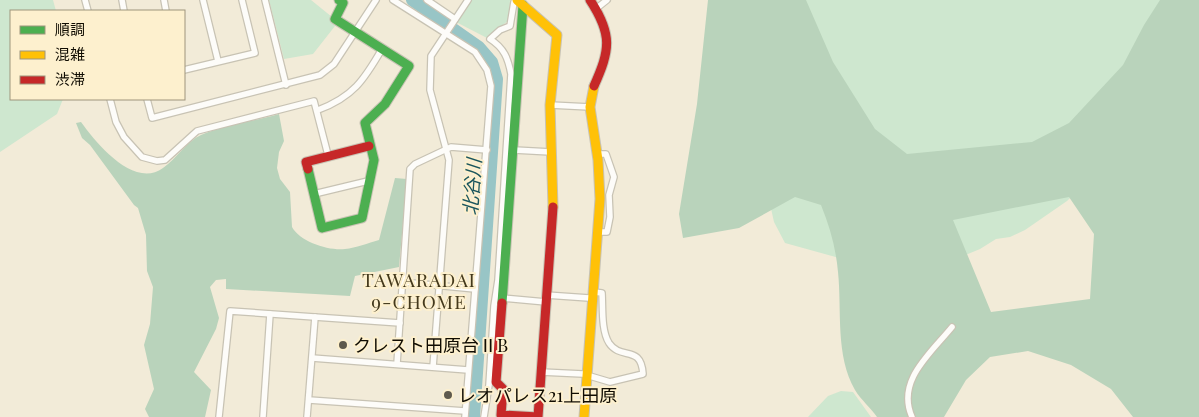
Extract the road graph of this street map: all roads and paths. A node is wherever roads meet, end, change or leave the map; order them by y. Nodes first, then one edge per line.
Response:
1 (203, 0) edge
2 (242, 0) edge
3 (265, 0) edge
4 (339, 0) edge
5 (376, 0) edge
6 (393, 0) edge
7 (427, 0) edge
8 (468, 0) edge
9 (590, 0) edge
10 (608, 0) edge
11 (518, 2) edge
12 (597, 8) junction
13 (454, 19) junction
14 (354, 32) junction
15 (445, 33) junction
16 (382, 49) junction
17 (218, 61) junction
18 (185, 70) edge
19 (286, 85) junction
20 (110, 100) edge
21 (147, 100) edge
22 (550, 105) junction
23 (590, 107) junction
24 (318, 110) junction
25 (369, 146) junction
26 (447, 149) junction
27 (487, 150) junction
28 (514, 150) junction
29 (551, 152) junction
30 (597, 154) junction
31 (328, 156) junction
32 (368, 181) junction
33 (314, 194) junction
34 (598, 232) junction
35 (402, 282) junction
36 (440, 286) junction
37 (475, 289) junction
38 (591, 295) junction
39 (502, 298) junction
40 (546, 298) junction
41 (270, 314) junction
42 (315, 317) junction
43 (400, 323) junction
44 (952, 327) dead end
45 (604, 328) junction
46 (591, 329) junction
47 (312, 358) junction
48 (397, 364) junction
49 (433, 367) junction
50 (468, 370) junction
51 (541, 372) junction
52 (587, 376) junction
53 (309, 400) junction
54 (465, 414) edge
55 (219, 417) edge
56 (263, 417) edge
57 (307, 417) edge
58 (484, 417) edge
59 (584, 417) edge
60 (912, 417) edge

1 - 17 street
2 - 17 street
3 - 19 street
4 - 14 street
5 - 14 street
6 - 15 street
7 - 13 street
8 - 13 street
9 - 12 street
10 - 12 street
11 - 22 street
11 - 28 street
11 - 58 street
12 - 23 street
13 - 15 street
14 - 16 street
14 - 19 street
15 - 26 street
15 - 27 street
16 - 24 street
16 - 25 street
17 - 18 street
19 - 21 street
20 - 24 street
22 - 23 street
22 - 29 street
23 - 30 street
24 - 31 street
25 - 31 street
25 - 32 street
26 - 27 street
26 - 35 street
26 - 36 street
27 - 37 street
28 - 29 street
28 - 39 street
29 - 40 street
30 - 34 street
30 - 34 street
31 - 33 street
32 - 33 street
32 - 33 street
34 - 38 street
35 - 36 street
35 - 43 street
36 - 37 street
36 - 49 street
37 - 50 street
38 - 40 street
38 - 45 street
38 - 46 street
39 - 40 street
39 - 51 street
40 - 51 street
41 - 42 street
41 - 55 street
41 - 56 street
42 - 43 street
42 - 47 street
43 - 48 street
44 - 60 street
45 - 46 street
45 - 52 street
46 - 52 street
47 - 48 street
47 - 53 street
48 - 49 street
49 - 50 street
50 - 54 street
51 - 52 street
52 - 59 street
53 - 54 street
53 - 57 street

